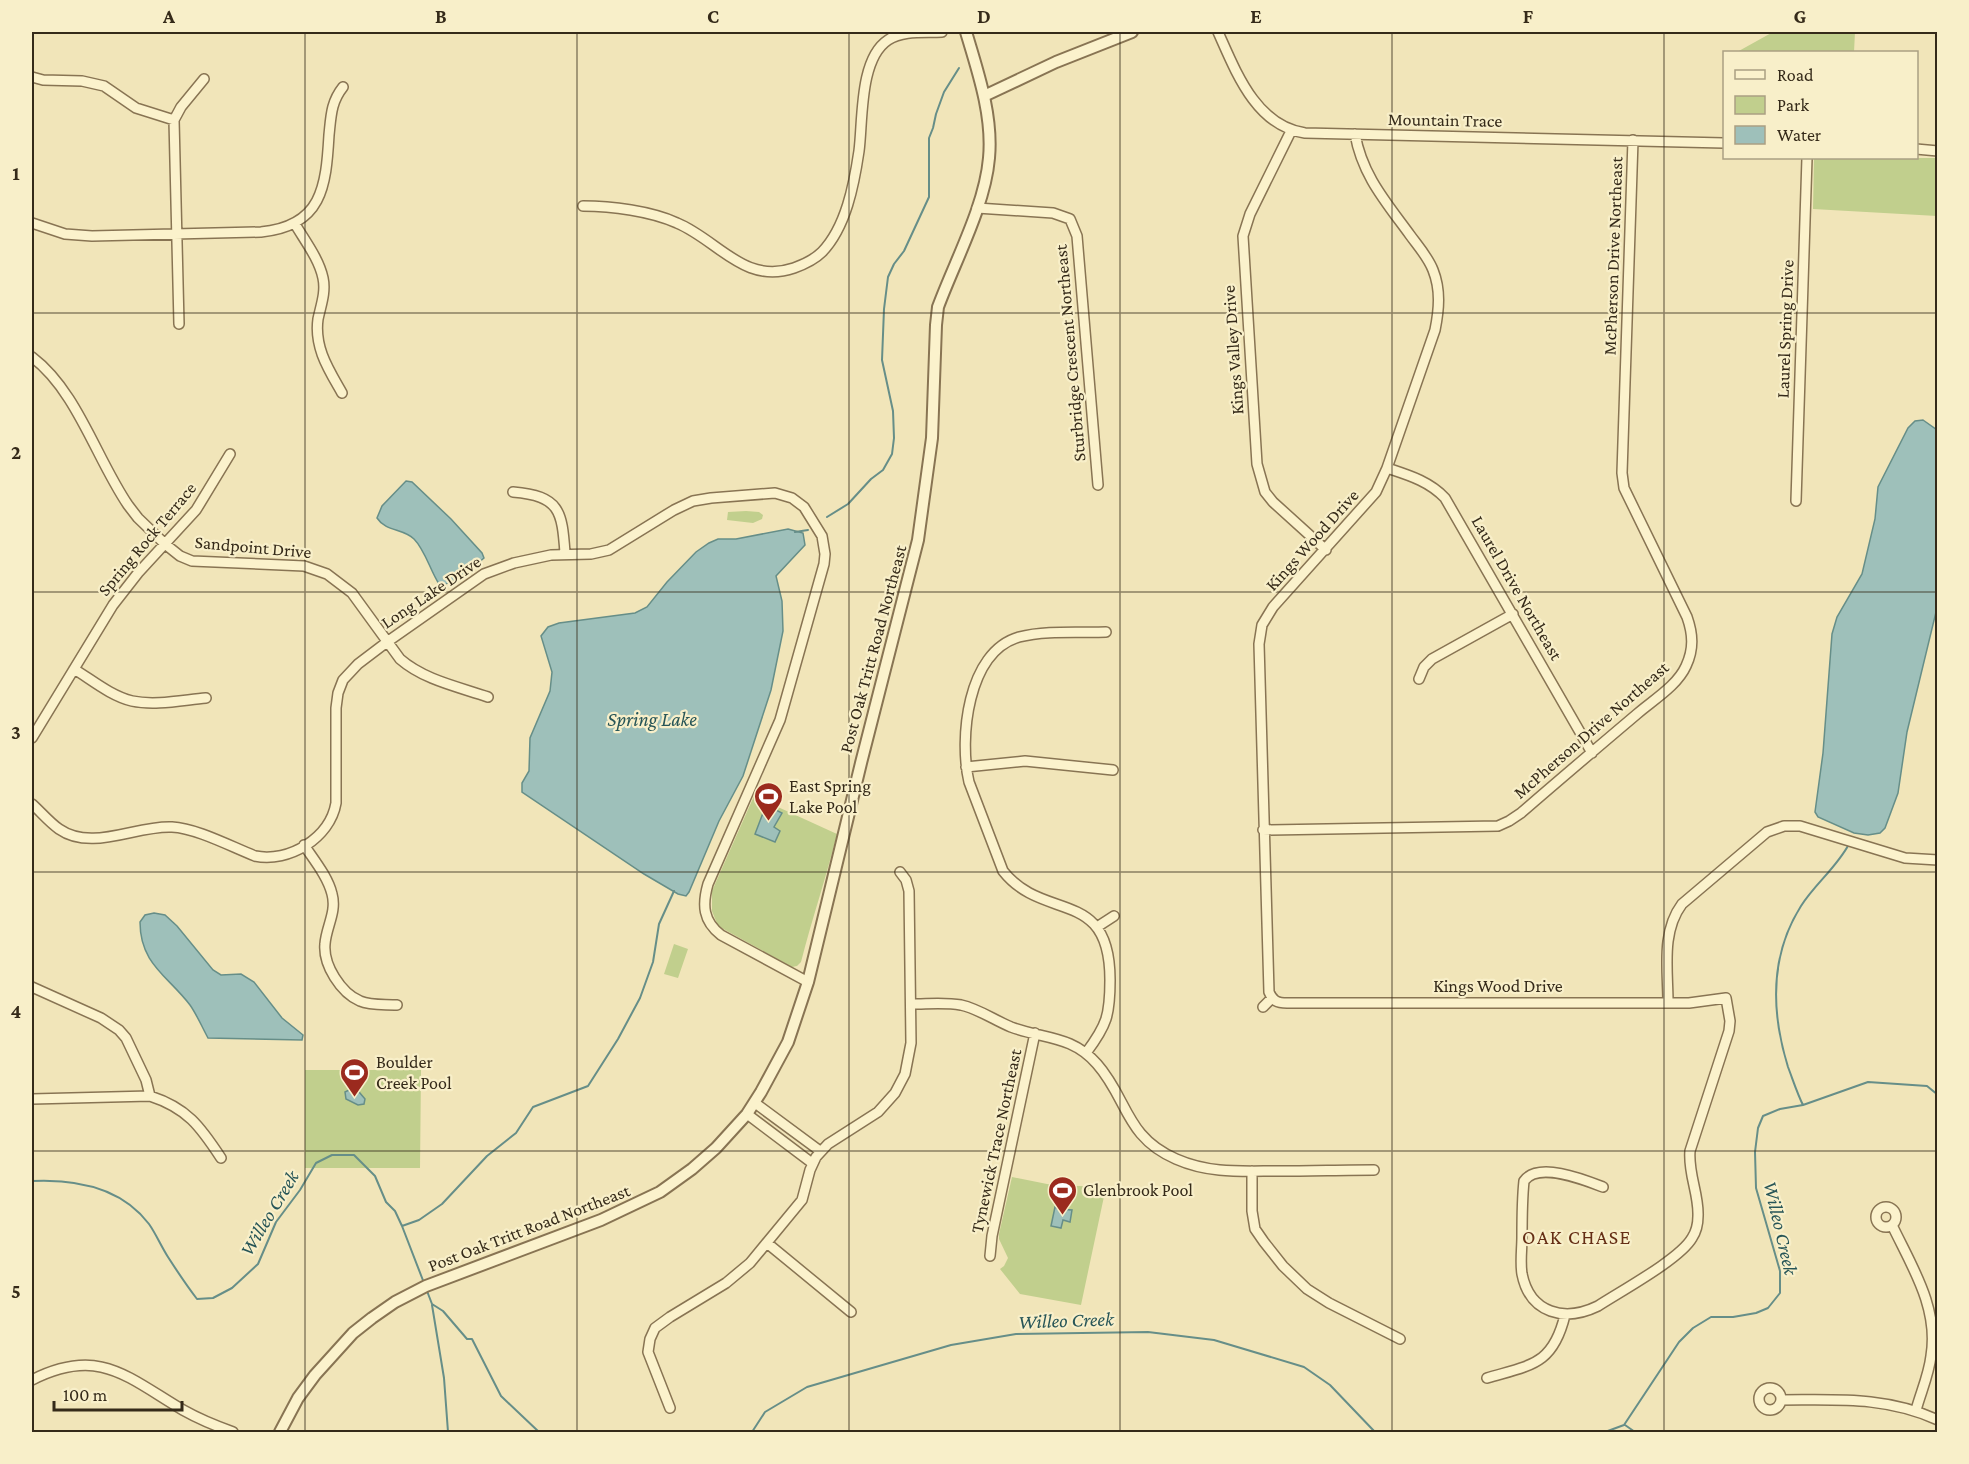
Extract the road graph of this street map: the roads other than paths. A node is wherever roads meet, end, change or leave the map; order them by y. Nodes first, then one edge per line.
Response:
1 (942, 32) edge
2 (966, 32) edge
3 (1132, 32) edge
4 (1218, 32) edge
5 (32, 77) edge
6 (204, 79) dead end
7 (343, 87) dead end
8 (984, 96) junction
9 (174, 120) junction
10 (1291, 132) junction
11 (1355, 134) junction
12 (1633, 140) junction
13 (1723, 143) edge
14 (1918, 149) edge
15 (1938, 151) edge
16 (1807, 159) edge
17 (583, 206) dead end
18 (977, 208) junction
19 (1079, 213) dead end
20 (1070, 219) junction
21 (32, 223) edge
22 (295, 224) junction
23 (177, 234) junction
24 (179, 324) dead end
25 (32, 357) edge
26 (342, 393) dead end
27 (230, 454) dead end
28 (1387, 468) junction
29 (1098, 485) dead end
30 (513, 492) dead end
31 (1796, 501) dead end
32 (165, 544) junction
33 (1326, 550) junction
34 (565, 553) junction
35 (1513, 614) junction
36 (1106, 632) dead end
37 (387, 642) junction
38 (74, 669) junction
39 (1419, 679) dead end
40 (489, 697) dead end
41 (206, 698) dead end
42 (32, 738) edge
43 (1592, 753) junction
44 (966, 767) junction
45 (1113, 770) dead end
46 (32, 804) edge
47 (1263, 830) junction
48 (304, 845) junction
49 (1938, 860) edge
50 (900, 872) dead end
51 (1114, 916) dead end
52 (1097, 927) junction
53 (808, 982) junction
54 (32, 987) edge
55 (1272, 998) junction
56 (1668, 1003) junction
57 (911, 1004) junction
58 (397, 1005) dead end
59 (1263, 1007) dead end
60 (1035, 1034) junction
61 (1086, 1053) junction
62 (150, 1096) junction
63 (32, 1099) edge
64 (755, 1102) junction
65 (747, 1114) junction
66 (820, 1151) junction
67 (221, 1158) dead end
68 (812, 1163) junction
69 (1374, 1170) dead end
70 (1252, 1171) junction
71 (1603, 1187) dead end
72 (1892, 1225) dead end
73 (767, 1243) junction
74 (990, 1256) dead end
75 (850, 1312) dead end
76 (1565, 1316) junction
77 (1400, 1339) dead end
78 (1487, 1378) dead end
79 (32, 1380) edge
80 (1781, 1400) dead end
81 (670, 1408) dead end
82 (1916, 1410) junction
83 (1938, 1420) edge
84 (233, 1432) edge
85 (280, 1432) edge

1 - 17 street
2 - 8 street, Post Oak Tritt Road Northeast
3 - 8 street
4 - 10 street
5 - 9 street
6 - 9 street
7 - 22 street
8 - 18 street, Post Oak Tritt Road Northeast
9 - 23 street
10 - 11 street, Mountain Trace
10 - 33 street, Kings Valley Drive
11 - 12 street, Mountain Trace
11 - 28 street, Kings Wood Drive
12 - 13 street, Mountain Trace
12 - 43 street, McPherson Drive Northeast
14 - 15 street
16 - 31 street, Laurel Spring Drive
18 - 20 street, Sturbridge Crescent Northeast
18 - 53 street, Post Oak Tritt Road Northeast
19 - 20 street, Sturbridge Crescent Northeast
20 - 29 street, Sturbridge Crescent Northeast
21 - 23 street
22 - 23 street
22 - 26 street
23 - 24 street
25 - 32 street, Sandpoint Drive
27 - 32 street, Spring Rock Terrace
28 - 33 street, Kings Wood Drive
28 - 35 street, Laurel Drive Northeast
30 - 34 street
32 - 37 street, Sandpoint Drive
32 - 38 street, Spring Rock Terrace
33 - 47 street, Kings Wood Drive
34 - 37 street, Long Lake Drive
34 - 53 street, Long Lake Drive
35 - 39 street
35 - 43 street, Laurel Drive Northeast
36 - 44 street
37 - 40 street, Sandpoint Drive
37 - 48 street, Long Lake Drive
38 - 41 street
38 - 42 street, Spring Rock Terrace
43 - 47 street, McPherson Drive Northeast
44 - 45 street
44 - 52 street
46 - 48 street, Long Lake Drive
47 - 55 street, Kings Wood Drive
48 - 58 street
49 - 56 street
50 - 57 street
51 - 52 street
52 - 61 street
53 - 64 street, Post Oak Tritt Road Northeast
54 - 62 street
55 - 56 street, Kings Wood Drive
55 - 59 street
56 - 76 street, Kings Wood Drive
57 - 60 street
57 - 66 street
60 - 61 street
60 - 74 street, Tynewick Trace Northeast
61 - 70 street
62 - 63 street
62 - 67 street
64 - 65 street, Post Oak Tritt Road Northeast
64 - 66 street
65 - 68 street
65 - 85 street, Post Oak Tritt Road Northeast
66 - 68 street
68 - 73 street
69 - 70 street
70 - 77 street
71 - 76 street
72 - 82 street
73 - 75 street
73 - 81 street
76 - 78 street
79 - 84 street
80 - 82 street
82 - 83 street

